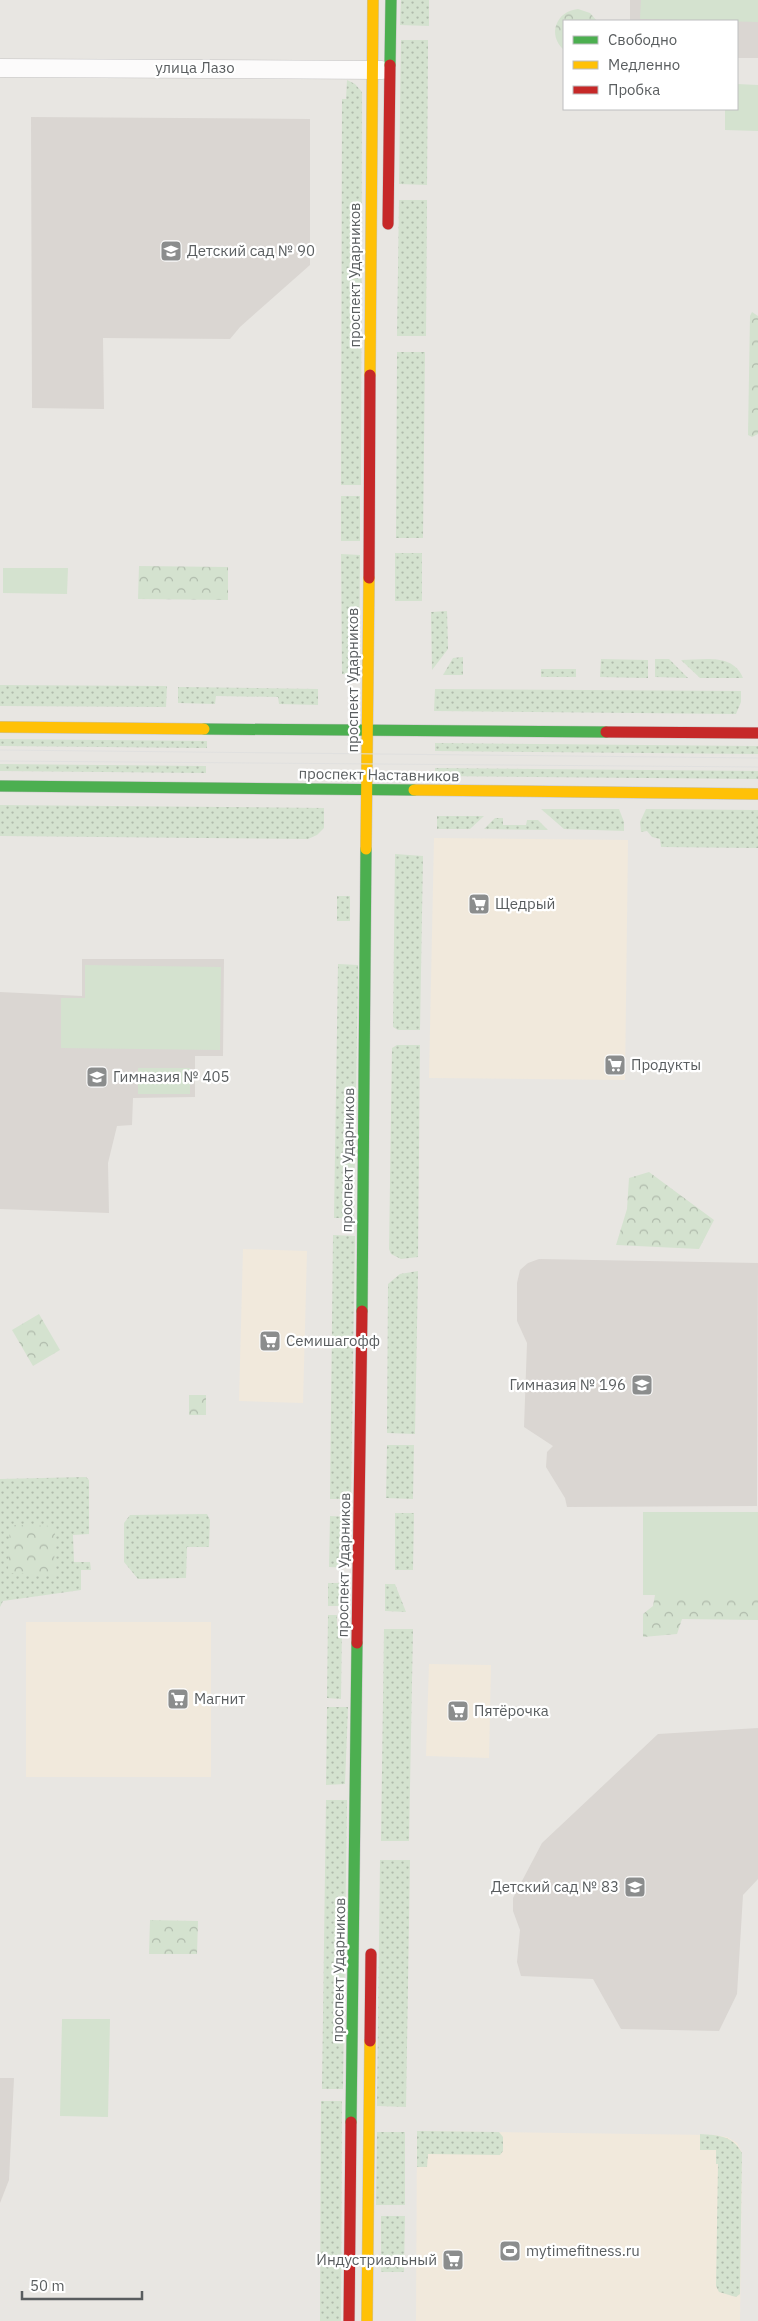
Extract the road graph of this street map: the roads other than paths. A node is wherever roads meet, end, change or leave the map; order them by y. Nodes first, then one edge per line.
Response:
1 (373, 0) edge
2 (391, 0) edge
3 (0, 68) edge
4 (372, 70) junction
5 (390, 70) junction
6 (388, 239) dead end
7 (383, 725) junction
8 (0, 727) edge
9 (367, 730) junction
10 (758, 733) edge
11 (383, 746) dead end
12 (0, 786) edge
13 (367, 790) junction
14 (758, 794) edge
15 (371, 1947) dead end
16 (349, 2321) edge
17 (367, 2321) edge

1 - 4 street, проспект Ударников
2 - 5 street
3 - 4 street, улица Лазо
4 - 5 street, улица Лазо
4 - 9 street, проспект Ударников
5 - 6 street
7 - 9 street
7 - 10 street
7 - 11 street, проспект Ударников
8 - 9 street
9 - 13 street, проспект Ударников
12 - 13 street, проспект Наставников
13 - 14 street, проспект Наставников
13 - 16 street, проспект Ударников
15 - 17 street

